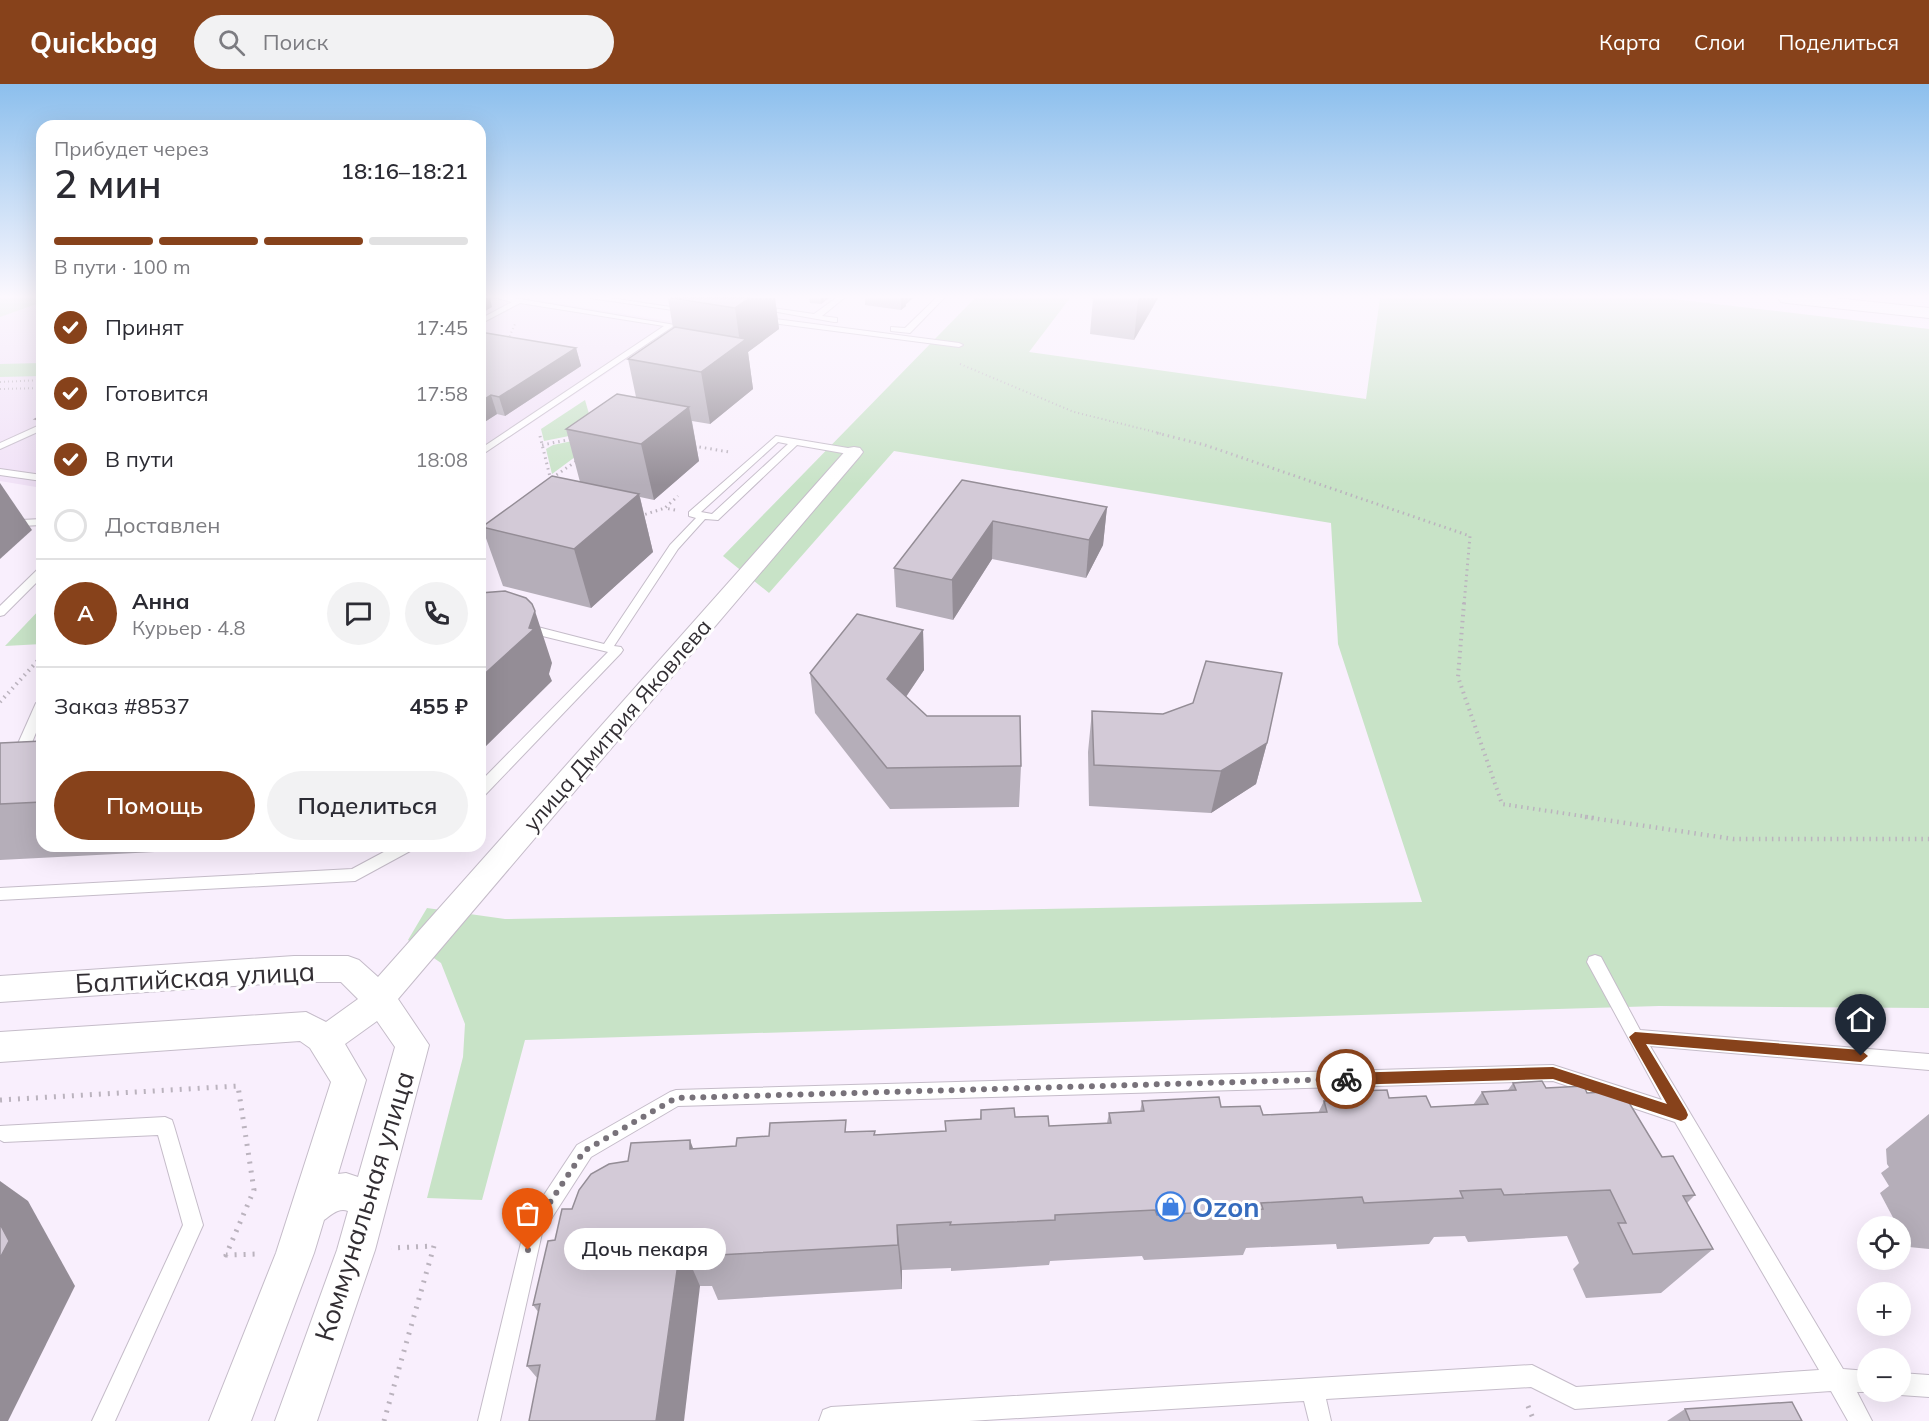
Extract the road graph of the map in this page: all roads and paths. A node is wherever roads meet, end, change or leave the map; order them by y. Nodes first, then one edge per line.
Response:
1 (618, 360) edge
2 (957, 363) dead end
3 (36, 381) edge
4 (0, 382) edge
5 (36, 388) edge
6 (0, 389) edge
7 (36, 430) edge
8 (540, 435) dead end
9 (574, 439) dead end
10 (795, 442) junction
11 (684, 444) edge
12 (542, 445) junction
13 (0, 446) edge
14 (486, 449) edge
15 (854, 452) joint
16 (579, 459) edge
17 (721, 459) dead end
18 (0, 472) edge
19 (36, 477) edge
20 (550, 480) junction
21 (552, 488) edge
22 (681, 494) dead end
23 (664, 508) junction
24 (698, 515) junction
25 (639, 516) dead end
26 (36, 522) edge
27 (0, 524) edge
28 (36, 577) edge
29 (0, 613) edge
30 (514, 626) edge
31 (607, 648) junction
32 (36, 663) edge
33 (0, 702) edge
34 (36, 715) edge
35 (36, 747) edge
36 (34, 758) edge
37 (13, 761) junction
38 (486, 785) edge
39 (1929, 839) edge
40 (396, 852) edge
41 (0, 894) edge
42 (1595, 962) dead end
43 (0, 989) edge
44 (379, 998) junction
45 (1635, 1037) junction
46 (322, 1038) junction
47 (0, 1047) edge
48 (1929, 1062) edge
49 (0, 1100) edge
50 (1681, 1115) junction
51 (4, 1133) dead end
52 (368, 1205) junction
53 (309, 1208) junction
54 (356, 1250) junction
55 (295, 1253) junction
56 (1837, 1380) junction
57 (1857, 1381) edge
58 (1911, 1385) edge
59 (1929, 1386) edge
60 (1312, 1389) junction
61 (103, 1421) edge
62 (230, 1421) edge
63 (296, 1421) edge
64 (384, 1421) edge
65 (489, 1421) edge
66 (830, 1421) edge
67 (1320, 1421) edge
68 (1861, 1421) edge

1 - 14 lane
2 - 39 path
3 - 4 path
5 - 6 path
7 - 13 lane
8 - 12 path
9 - 12 path
10 - 15 lane
10 - 24 lane
10 - 24 lane
11 - 17 path
12 - 20 path
15 - 44 street, улица Дмитрия Яковлева
16 - 20 path
18 - 19 lane
20 - 21 path
22 - 23 path
23 - 24 path
23 - 25 path
24 - 31 lane
26 - 27 lane
28 - 29 lane
30 - 31 lane
31 - 38 lane
32 - 33 path
34 - 37 lane
35 - 37 lane
36 - 37 lane
40 - 41 lane
42 - 45 lane
43 - 44 street, Балтийская улица
44 - 46 street, улица Дмитрия Яковлева
44 - 52 street, Коммунальная улица
45 - 48 lane
45 - 50 lane
46 - 47 street
46 - 53 street
49 - 55 path
50 - 56 lane
50 - 65 lane
51 - 61 lane
52 - 53 street
52 - 54 street, Коммунальная улица
53 - 55 street
54 - 63 street, Коммунальная улица
54 - 64 path
55 - 62 street
56 - 57 lane
56 - 60 lane
56 - 68 lane
58 - 59 lane
60 - 66 lane
60 - 67 lane

